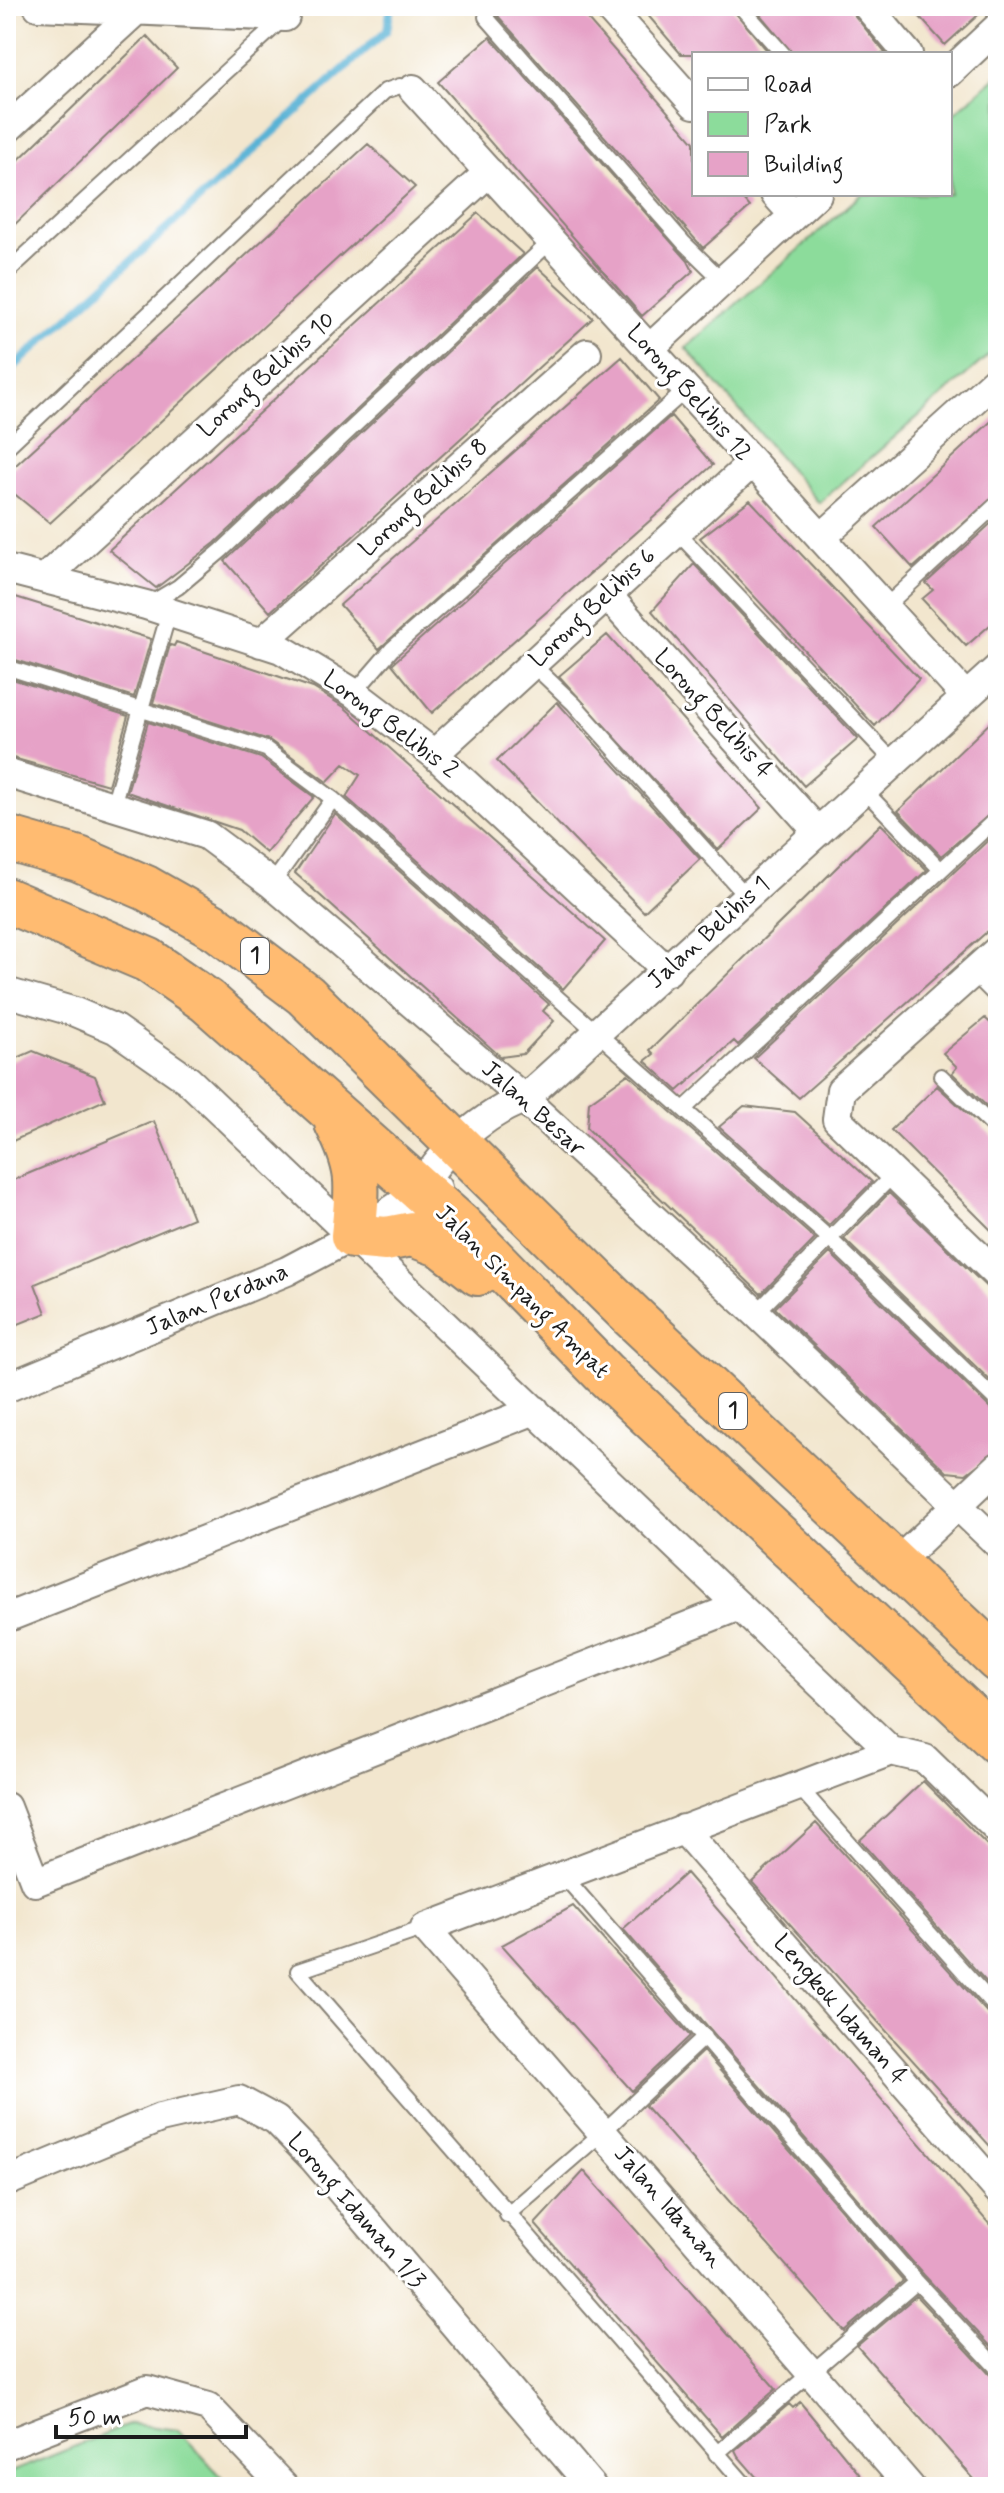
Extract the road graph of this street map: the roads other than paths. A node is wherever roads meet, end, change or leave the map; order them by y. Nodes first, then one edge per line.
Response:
1 (38, 6) edge
2 (607, 6) edge
3 (740, 6) edge
4 (867, 6) edge
5 (137, 10) junction
6 (291, 11) edge
7 (486, 17) dead end
8 (998, 27) edge
9 (781, 52) edge
10 (906, 52) edge
11 (952, 70) edge
12 (413, 89) joint
13 (692, 102) edge
14 (6, 130) edge
15 (489, 172) junction
16 (777, 196) edge
17 (815, 196) edge
18 (794, 215) junction
19 (551, 241) junction
20 (6, 273) edge
21 (723, 281) junction
22 (649, 349) junction
23 (587, 353) dead end
24 (998, 378) edge
25 (686, 390) junction
26 (6, 448) edge
27 (752, 463) junction
28 (998, 503) edge
29 (677, 532) junction
30 (821, 538) junction
31 (6, 569) edge
32 (45, 578) junction
33 (607, 595) junction
34 (884, 608) junction
35 (158, 609) junction
36 (261, 643) junction
37 (532, 664) junction
38 (6, 667) edge
39 (998, 668) edge
40 (354, 693) junction
41 (966, 697) junction
42 (140, 711) junction
43 (434, 754) junction
44 (893, 761) junction
45 (6, 773) edge
46 (864, 790) junction
47 (333, 799) junction
48 (113, 805) junction
49 (998, 817) edge
50 (818, 832) junction
51 (6, 838) edge
52 (941, 870) junction
53 (272, 884) junction
54 (748, 898) junction
55 (6, 900) edge
56 (991, 969) edge
57 (668, 971) junction
58 (6, 992) edge
59 (596, 1031) junction
60 (941, 1076) dead end
61 (524, 1099) junction
62 (328, 1107) junction
63 (684, 1109) junction
64 (998, 1131) edge
65 (464, 1152) junction
66 (894, 1174) junction
67 (419, 1192) junction
68 (353, 1236) junction
69 (830, 1239) junction
70 (998, 1275) edge
71 (756, 1313) junction
72 (604, 1373) junction
73 (6, 1388) edge
74 (998, 1402) edge
75 (535, 1410) junction
76 (998, 1467) edge
77 (958, 1505) junction
78 (998, 1544) edge
79 (895, 1564) junction
80 (739, 1606) junction
81 (6, 1618) edge
82 (998, 1660) edge
83 (998, 1742) edge
84 (891, 1751) junction
85 (798, 1786) junction
86 (6, 1807) edge
87 (683, 1829) junction
88 (998, 1830) edge
89 (563, 1875) junction
90 (425, 1928) junction
91 (998, 2010) edge
92 (705, 2036) junction
93 (603, 2132) junction
94 (6, 2182) edge
95 (998, 2190) edge
96 (507, 2215) junction
97 (917, 2282) junction
98 (998, 2369) edge
99 (814, 2373) junction
100 (6, 2445) edge
101 (716, 2454) junction
102 (284, 2487) edge
103 (592, 2487) edge
104 (747, 2487) edge
105 (910, 2487) edge

1 - 5 street
2 - 13 street
3 - 9 lane
4 - 10 street
5 - 6 street
5 - 14 street
6 - 20 lane
7 - 21 lane
8 - 11 street
12 - 15 street, Lorong Belibis 12
12 - 26 lane
15 - 19 street, Lorong Belibis 12
15 - 32 street, Lorong Belibis 10
16 - 18 street
17 - 18 street
18 - 21 street
19 - 22 street, Lorong Belibis 12
19 - 35 lane
21 - 22 street
22 - 25 street, Lorong Belibis 12
23 - 36 street, Lorong Belibis 8
24 - 30 street
25 - 27 street, Lorong Belibis 12
25 - 40 lane
27 - 29 street, Lorong Belibis 6
27 - 30 street, Lorong Belibis 12
28 - 34 lane
29 - 33 street, Lorong Belibis 6
29 - 44 lane
30 - 34 street, Lorong Belibis 12
31 - 32 street, Lorong Belibis 2
32 - 35 street, Lorong Belibis 2
33 - 37 street, Lorong Belibis 6
33 - 50 street, Lorong Belibis 4
34 - 41 street, Lorong Belibis 12
35 - 36 street, Lorong Belibis 2
35 - 42 lane
36 - 40 street, Lorong Belibis 2
37 - 43 street, Lorong Belibis 6
37 - 54 lane
38 - 42 lane
39 - 41 street, Jalan Belibis 1
40 - 43 street, Lorong Belibis 2
41 - 44 street, Jalan Belibis 1
42 - 47 lane
42 - 48 lane
43 - 57 street, Lorong Belibis 2
44 - 46 street, Jalan Belibis 1
45 - 48 street, Jalan Besar
46 - 50 street, Jalan Belibis 1
46 - 52 lane
47 - 53 lane
47 - 59 lane
48 - 53 street, Jalan Besar
49 - 52 lane
50 - 54 street, Jalan Belibis 1
51 - 65 highway, 1
52 - 63 lane
53 - 61 street, Jalan Besar
54 - 57 street, Jalan Belibis 1
55 - 62 highway, Jalan Simpang Ampat
56 - 66 street
57 - 59 street, Jalan Belibis 1
58 - 68 street
59 - 61 street, Jalan Belibis 1
59 - 63 lane
60 - 64 lane
61 - 65 street, Jalan Belibis 1
61 - 71 street, Jalan Besar
62 - 67 highway, Jalan Simpang Ampat
62 - 68 highway
63 - 69 lane
65 - 67 street, Jalan Belibis 1
65 - 79 highway, 1
66 - 69 lane
66 - 70 street
67 - 68 street, Jalan Perdana
67 - 72 highway, Jalan Simpang Ampat
68 - 72 highway
68 - 73 street, Jalan Perdana
68 - 75 street
69 - 71 lane
69 - 74 lane
71 - 77 street, Jalan Besar
72 - 83 highway, Jalan Simpang Ampat
75 - 80 street
75 - 81 street
76 - 77 street
77 - 78 street, Jalan Besar
77 - 79 street
79 - 82 highway, 1
80 - 84 street
80 - 86 street
84 - 85 street
84 - 88 street
85 - 87 street
85 - 91 lane
87 - 89 street
87 - 95 street, Lengkok Idaman 4
89 - 90 street
89 - 92 lane
90 - 93 street, Jalan Idaman
90 - 96 lane
92 - 93 lane
92 - 97 lane
93 - 96 lane
93 - 99 street, Jalan Idaman
94 - 103 street, Lorong Idaman 1/3
96 - 101 lane
97 - 98 lane
97 - 99 lane
99 - 101 lane
99 - 105 street, Jalan Idaman
100 - 102 street
101 - 104 lane

